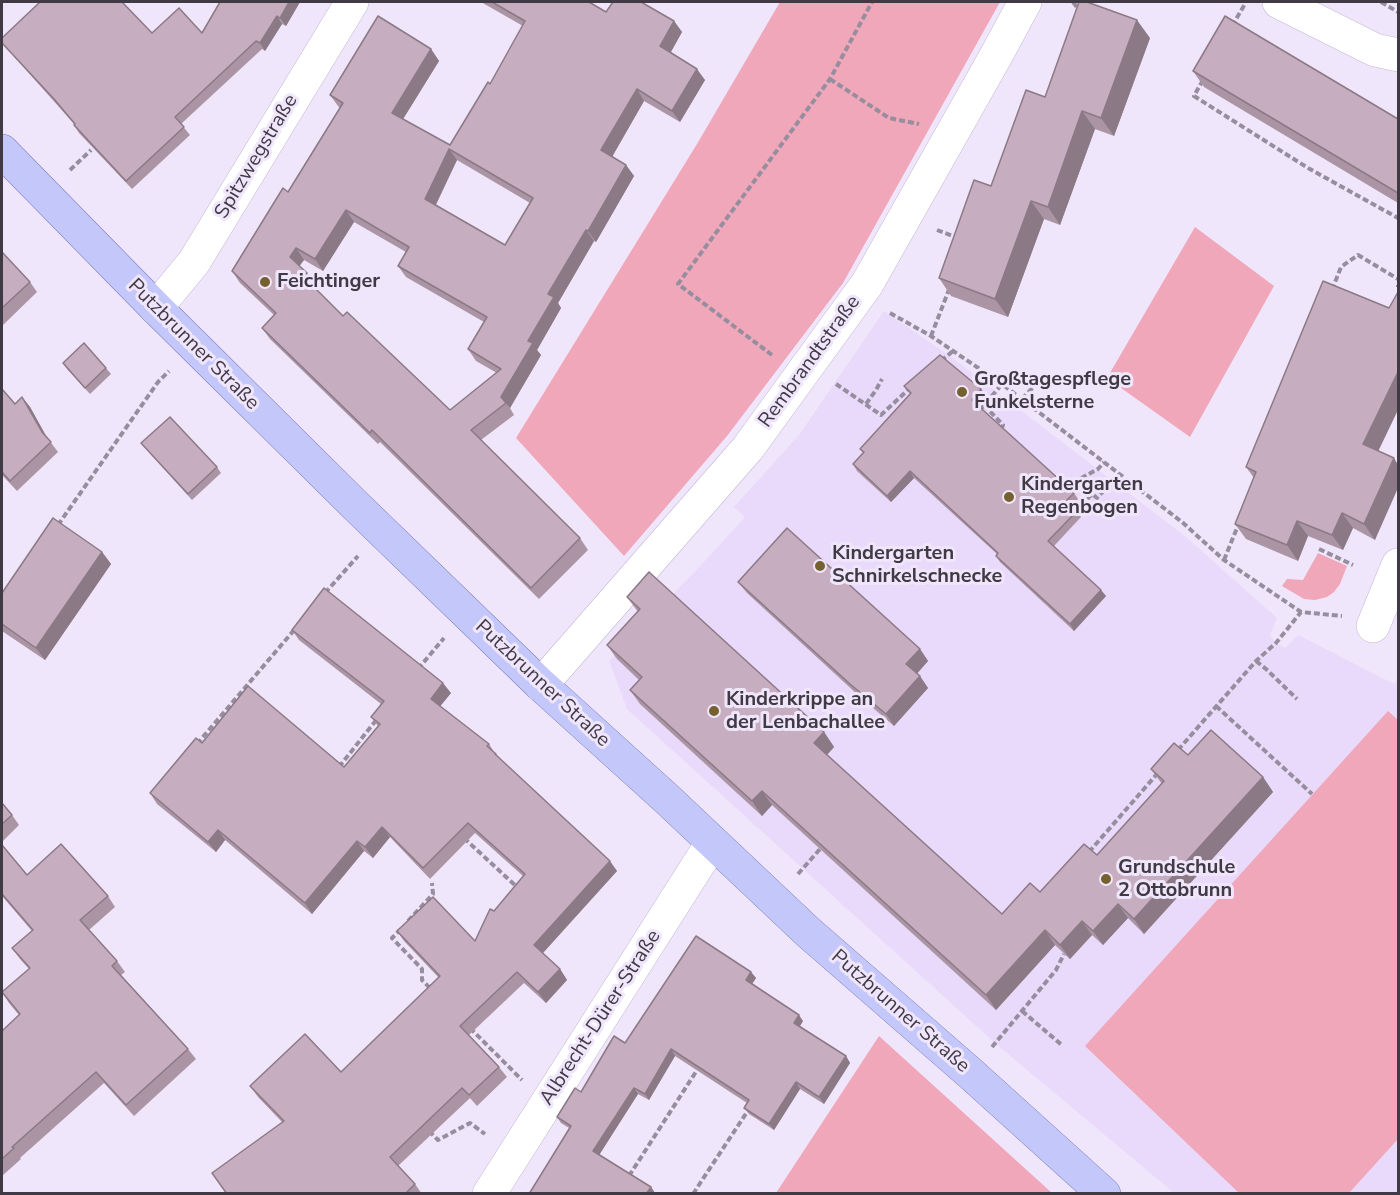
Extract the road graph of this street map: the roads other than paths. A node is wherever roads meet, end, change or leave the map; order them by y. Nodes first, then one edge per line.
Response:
1 (351, 2) edge
2 (1025, 2) edge
3 (1279, 2) edge
4 (1398, 55) edge
5 (2, 151) edge
6 (156, 308) junction
7 (1398, 565) edge
8 (1375, 627) edge
9 (542, 684) junction
10 (712, 843) junction
11 (489, 1194) edge
12 (1104, 1194) edge

1 - 6 street, Spitzwegstraße
2 - 9 street, Rembrandtstraße
3 - 4 street
5 - 6 main road, Putzbrunner Straße
6 - 9 main road, Putzbrunner Straße
7 - 8 street
9 - 10 main road, Putzbrunner Straße
10 - 11 street, Albrecht-Dürer-Straße
10 - 12 main road, Putzbrunner Straße

